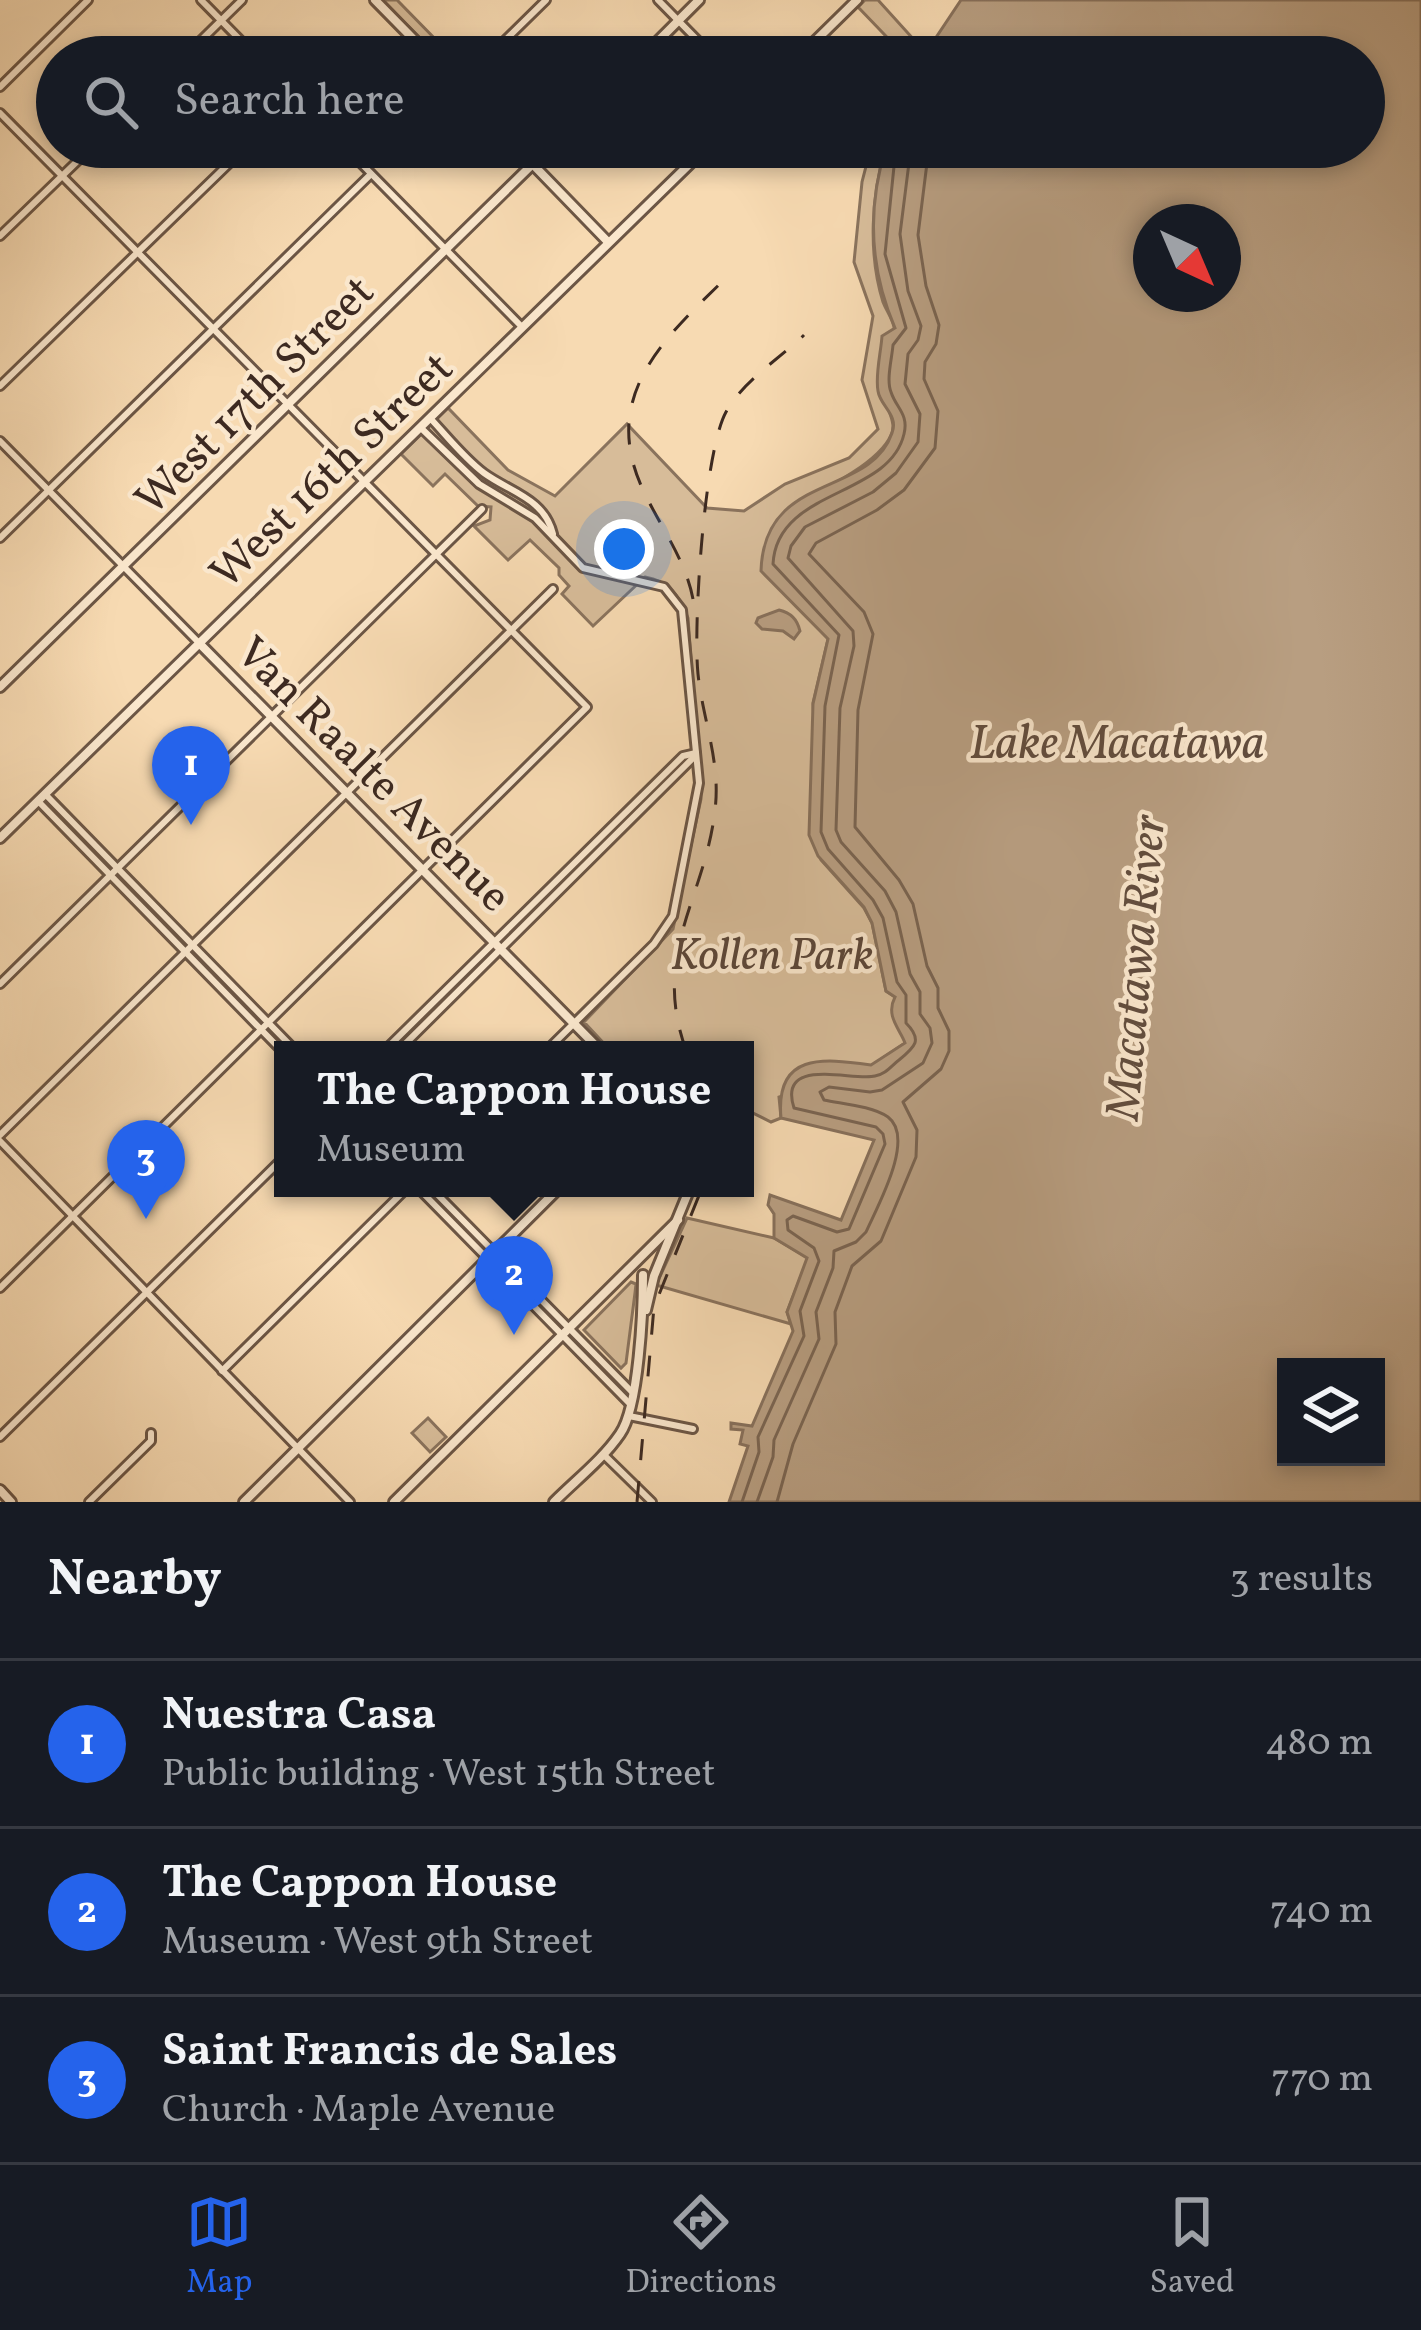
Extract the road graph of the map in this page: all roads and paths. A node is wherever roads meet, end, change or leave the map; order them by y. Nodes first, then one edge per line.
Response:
1 (88, 0) edge
2 (201, 0) edge
3 (242, 0) edge
4 (375, 0) edge
5 (546, 0) edge
6 (658, 0) edge
7 (699, 0) edge
8 (857, 0) edge
9 (221, 20) junction
10 (679, 20) junction
11 (52, 36) edge
12 (205, 36) edge
13 (237, 36) edge
14 (410, 36) edge
15 (509, 36) edge
16 (663, 36) edge
17 (694, 36) edge
18 (820, 36) edge
19 (36, 51) edge
20 (0, 87) edge
21 (0, 113) edge
22 (36, 150) edge
23 (54, 168) edge
24 (70, 168) edge
25 (224, 168) edge
26 (365, 168) edge
27 (528, 168) edge
28 (536, 168) edge
29 (685, 168) edge
30 (371, 174) junction
31 (62, 176) junction
32 (0, 236) edge
33 (608, 242) junction
34 (447, 250) junction
35 (138, 252) junction
36 (522, 327) junction
37 (213, 330) junction
38 (0, 386) edge
39 (288, 405) junction
40 (430, 418) junction
41 (421, 427) junction
42 (0, 441) edge
43 (365, 483) junction
44 (48, 491) junction
45 (482, 509) dead end
46 (554, 537) junction
47 (0, 538) edge
48 (435, 555) junction
49 (125, 567) junction
50 (553, 589) dead end
51 (511, 630) junction
52 (199, 643) junction
53 (0, 687) edge
54 (272, 716) junction
55 (696, 754) junction
56 (347, 792) junction
57 (42, 798) junction
58 (0, 838) edge
59 (422, 869) junction
60 (114, 872) junction
61 (494, 940) junction
62 (193, 945) junction
63 (503, 949) junction
64 (185, 952) junction
65 (0, 984) edge
66 (574, 1023) junction
67 (264, 1026) junction
68 (275, 1041) edge
69 (283, 1041) edge
70 (394, 1041) edge
71 (408, 1041) edge
72 (556, 1041) edge
73 (591, 1041) edge
74 (0, 1138) edge
75 (274, 1167) edge
76 (398, 1197) edge
77 (428, 1197) edge
78 (438, 1197) edge
79 (550, 1197) edge
80 (687, 1197) edge
81 (73, 1216) junction
82 (678, 1220) junction
83 (491, 1256) junction
84 (626, 1272) junction
85 (643, 1275) junction
86 (654, 1276) junction
87 (0, 1288) edge
88 (146, 1292) junction
89 (641, 1329) junction
90 (566, 1332) junction
91 (222, 1371) junction
92 (632, 1392) junction
93 (630, 1410) junction
94 (693, 1429) dead end
95 (151, 1433) dead end
96 (0, 1437) edge
97 (298, 1449) junction
98 (603, 1454) junction
99 (0, 1490) edge
100 (11, 1502) edge
101 (89, 1502) edge
102 (244, 1502) edge
103 (350, 1502) edge
104 (394, 1502) edge
105 (554, 1502) edge
106 (652, 1502) edge

1 - 11 street
2 - 9 street
3 - 9 street
4 - 14 street
5 - 15 street
6 - 10 street
7 - 10 street
8 - 18 street
9 - 12 street
9 - 13 street
10 - 16 street
10 - 17 street
19 - 20 street
21 - 22 street
23 - 31 street
24 - 31 street
25 - 35 street
26 - 30 street
27 - 34 street, West 17th Street
28 - 33 street
29 - 33 street, West 16th Street
30 - 34 street
30 - 37 street
31 - 32 street
31 - 35 street
33 - 36 street, West 16th Street
34 - 36 street
34 - 39 street, West 17th Street
35 - 37 street
35 - 38 street
36 - 40 street, West 16th Street
37 - 39 street
37 - 44 street
39 - 43 street
39 - 49 street, West 17th Street
40 - 41 street, West 16th Street
40 - 46 street
41 - 43 street, West 16th Street
41 - 46 street
42 - 44 street, Van Raalte Avenue
43 - 48 street
43 - 52 street, West 16th Street
44 - 47 street
44 - 49 street, Van Raalte Avenue
45 - 48 street
46 - 55 street
48 - 51 street
48 - 54 street
49 - 52 street, Van Raalte Avenue
49 - 53 street, West 17th Street
50 - 51 street
51 - 56 street
51 - 59 street
52 - 54 street, Van Raalte Avenue
52 - 57 street, West 16th Street
54 - 56 street, Van Raalte Avenue
54 - 60 street
55 - 61 street
55 - 63 street
55 - 66 street
56 - 59 street, Van Raalte Avenue
56 - 62 street
57 - 58 street, West 16th Street
57 - 60 street
59 - 61 street, Van Raalte Avenue
59 - 67 street
60 - 62 street
60 - 64 street
60 - 65 street
61 - 63 street, Van Raalte Avenue
61 - 70 street
62 - 64 street
62 - 67 street
63 - 66 street, Van Raalte Avenue
63 - 71 street
64 - 67 street
64 - 74 street
66 - 72 street
66 - 73 street, Van Raalte Avenue
67 - 68 street
67 - 69 street
67 - 81 street
74 - 81 street
75 - 88 street
76 - 91 street
77 - 83 street
78 - 83 street
79 - 83 street
80 - 82 street
81 - 87 street
81 - 88 street
82 - 84 street
82 - 86 street
83 - 90 street
83 - 97 street
84 - 85 street
84 - 90 street
85 - 86 street
85 - 89 street
86 - 89 street
88 - 91 street
88 - 96 street
89 - 92 street
90 - 92 street
90 - 93 street
90 - 104 street
91 - 97 street
92 - 93 street
93 - 94 street
93 - 98 street
95 - 101 street
97 - 102 street
97 - 103 street
98 - 105 street
98 - 106 street
99 - 100 street

